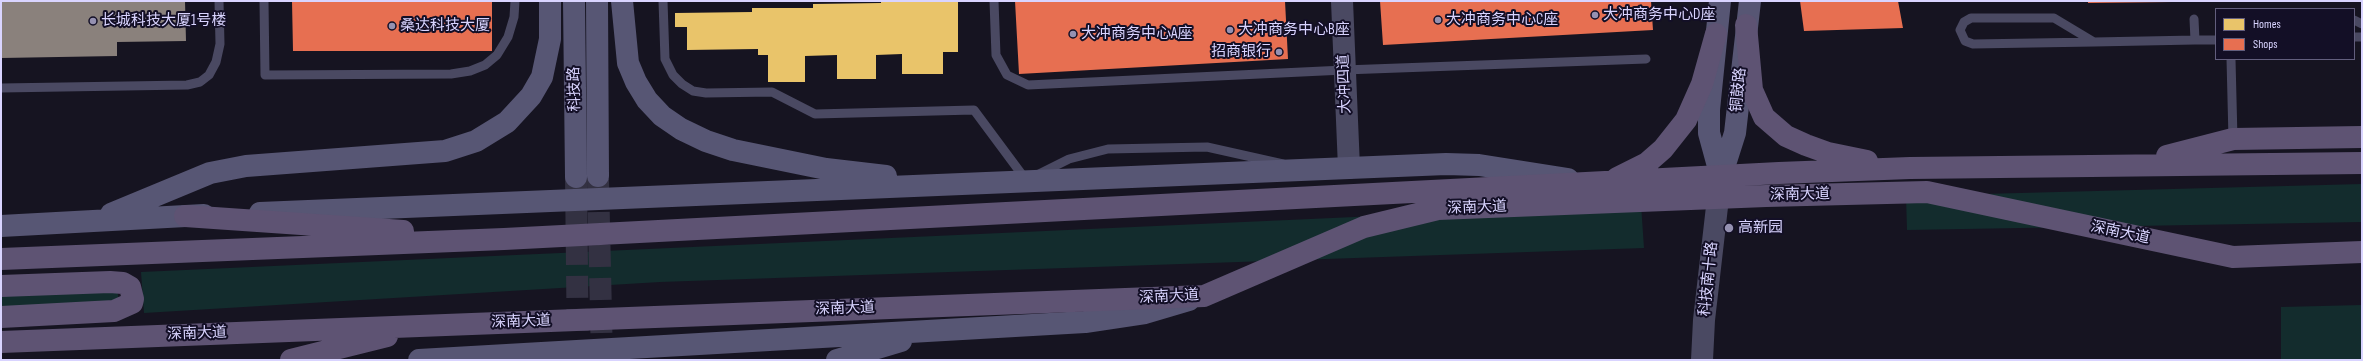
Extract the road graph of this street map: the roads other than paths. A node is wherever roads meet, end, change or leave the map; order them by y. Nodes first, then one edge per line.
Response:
1 (219, 1) edge
2 (264, 1) edge
3 (515, 1) edge
4 (550, 1) edge
5 (574, 1) edge
6 (597, 1) edge
7 (622, 1) edge
8 (663, 1) edge
9 (994, 1) edge
10 (1342, 1) edge
11 (1720, 1) edge
12 (1750, 1) edge
13 (2194, 19) dead end
14 (1746, 24) junction
15 (1716, 34) junction
16 (2195, 40) junction
17 (2215, 40) edge
18 (2094, 42) junction
19 (1646, 58) dead end
20 (2231, 60) edge
21 (1344, 70) junction
22 (1, 88) edge
23 (2362, 137) edge
24 (2233, 139) junction
25 (2362, 153) edge
26 (2306, 162) junction
27 (2362, 163) edge
28 (2130, 165) junction
29 (1349, 168) junction
30 (1910, 168) junction
31 (1305, 170) junction
32 (576, 176) tunnel mouth
33 (598, 176) tunnel mouth
34 (1721, 177) junction
35 (1027, 181) junction
36 (1595, 183) junction
37 (963, 184) junction
38 (1718, 198) junction
39 (185, 216) junction
40 (98, 220) junction
41 (1, 226) edge
42 (504, 239) junction
43 (2361, 252) edge
44 (1, 260) edge
45 (1, 286) edge
46 (1204, 296) junction
47 (1, 316) edge
48 (431, 325) junction
49 (932, 331) junction
50 (1, 342) edge
51 (291, 360) edge
52 (419, 360) edge
53 (838, 360) edge
54 (1702, 360) edge

1 - 22 lane
2 - 3 lane
4 - 40 main road
5 - 32 main road, 科技路
6 - 33 main road, 科技路
7 - 37 main road
8 - 35 lane
9 - 21 lane
10 - 21 street, 大冲四道
11 - 15 main road, 铜鼓路
12 - 14 main road, 铜鼓路
13 - 16 lane
14 - 30 main road
14 - 34 main road, 铜鼓路
15 - 34 main road, 铜鼓路
15 - 36 main road
16 - 17 lane
16 - 18 lane
18 - 18 lane
19 - 21 lane
20 - 24 lane
21 - 29 street, 大冲四道
23 - 24 main road
24 - 28 main road
25 - 26 main road
26 - 27 main road, 深南大道
26 - 28 main road, 深南大道
28 - 30 main road, 深南大道
29 - 31 main road
29 - 36 main road
30 - 34 main road, 深南大道
31 - 35 main road
31 - 35 lane
34 - 36 main road, 深南大道
34 - 38 main road, 铜鼓路
35 - 37 main road
36 - 42 main road, 深南大道
37 - 39 main road
38 - 43 main road, 深南大道
38 - 46 main road, 深南大道
38 - 54 street, 科技南十路
39 - 40 main road
39 - 42 main road
40 - 41 main road
42 - 44 main road, 深南大道
45 - 47 main road
46 - 48 main road, 深南大道
46 - 49 main road
48 - 50 main road, 深南大道
48 - 51 main road
49 - 52 main road
49 - 53 main road

